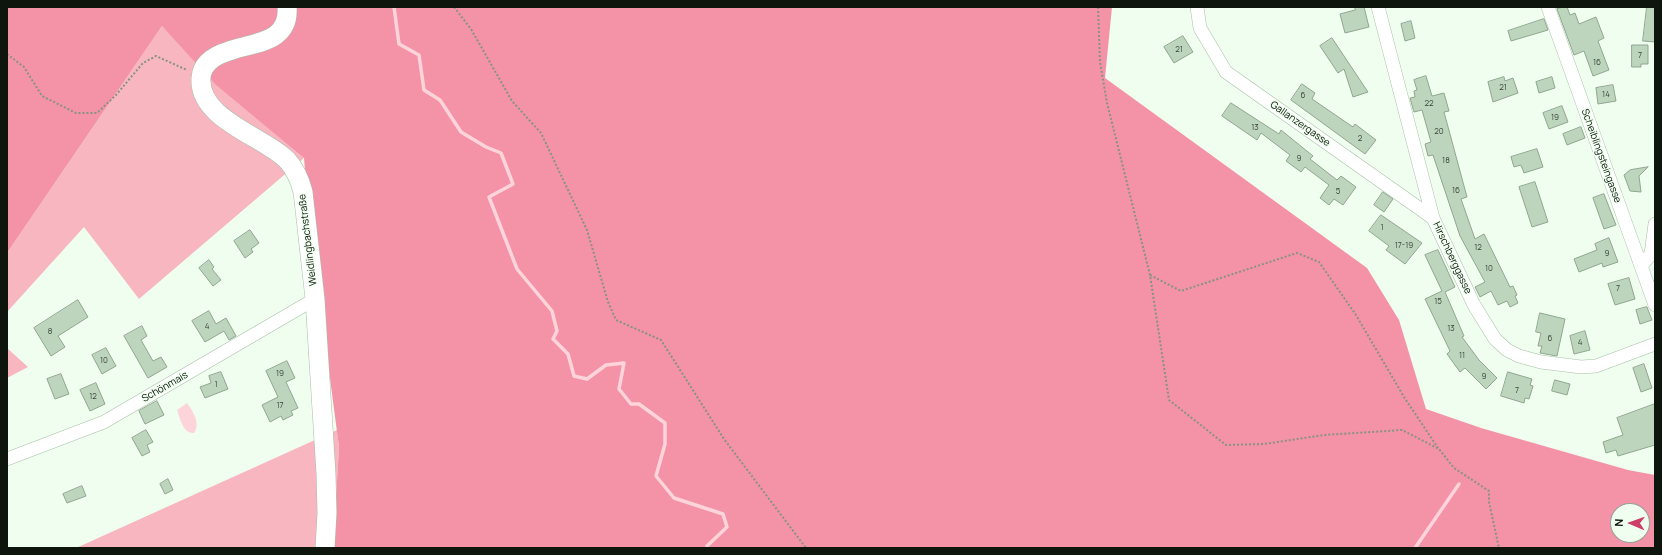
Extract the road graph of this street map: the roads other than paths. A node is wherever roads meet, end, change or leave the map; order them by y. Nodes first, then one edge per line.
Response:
1 (287, 7) edge
2 (1197, 7) edge
3 (1378, 7) edge
4 (1548, 7) edge
5 (1434, 218) junction
6 (1655, 224) edge
7 (1641, 266) junction
8 (315, 299) junction
9 (1655, 305) edge
10 (1655, 344) edge
11 (7, 459) edge
12 (326, 548) edge

1 - 8 main road, Weidlingbachstraße
2 - 5 street, Gallanzergasse
3 - 5 street, Hirschberggasse
4 - 7 street, Scheiblingsteingasse
5 - 10 street, Hirschberggasse
6 - 7 street
7 - 9 street, Scheiblingsteingasse
8 - 11 street, Schönmais
8 - 12 main road, Weidlingbachstraße

